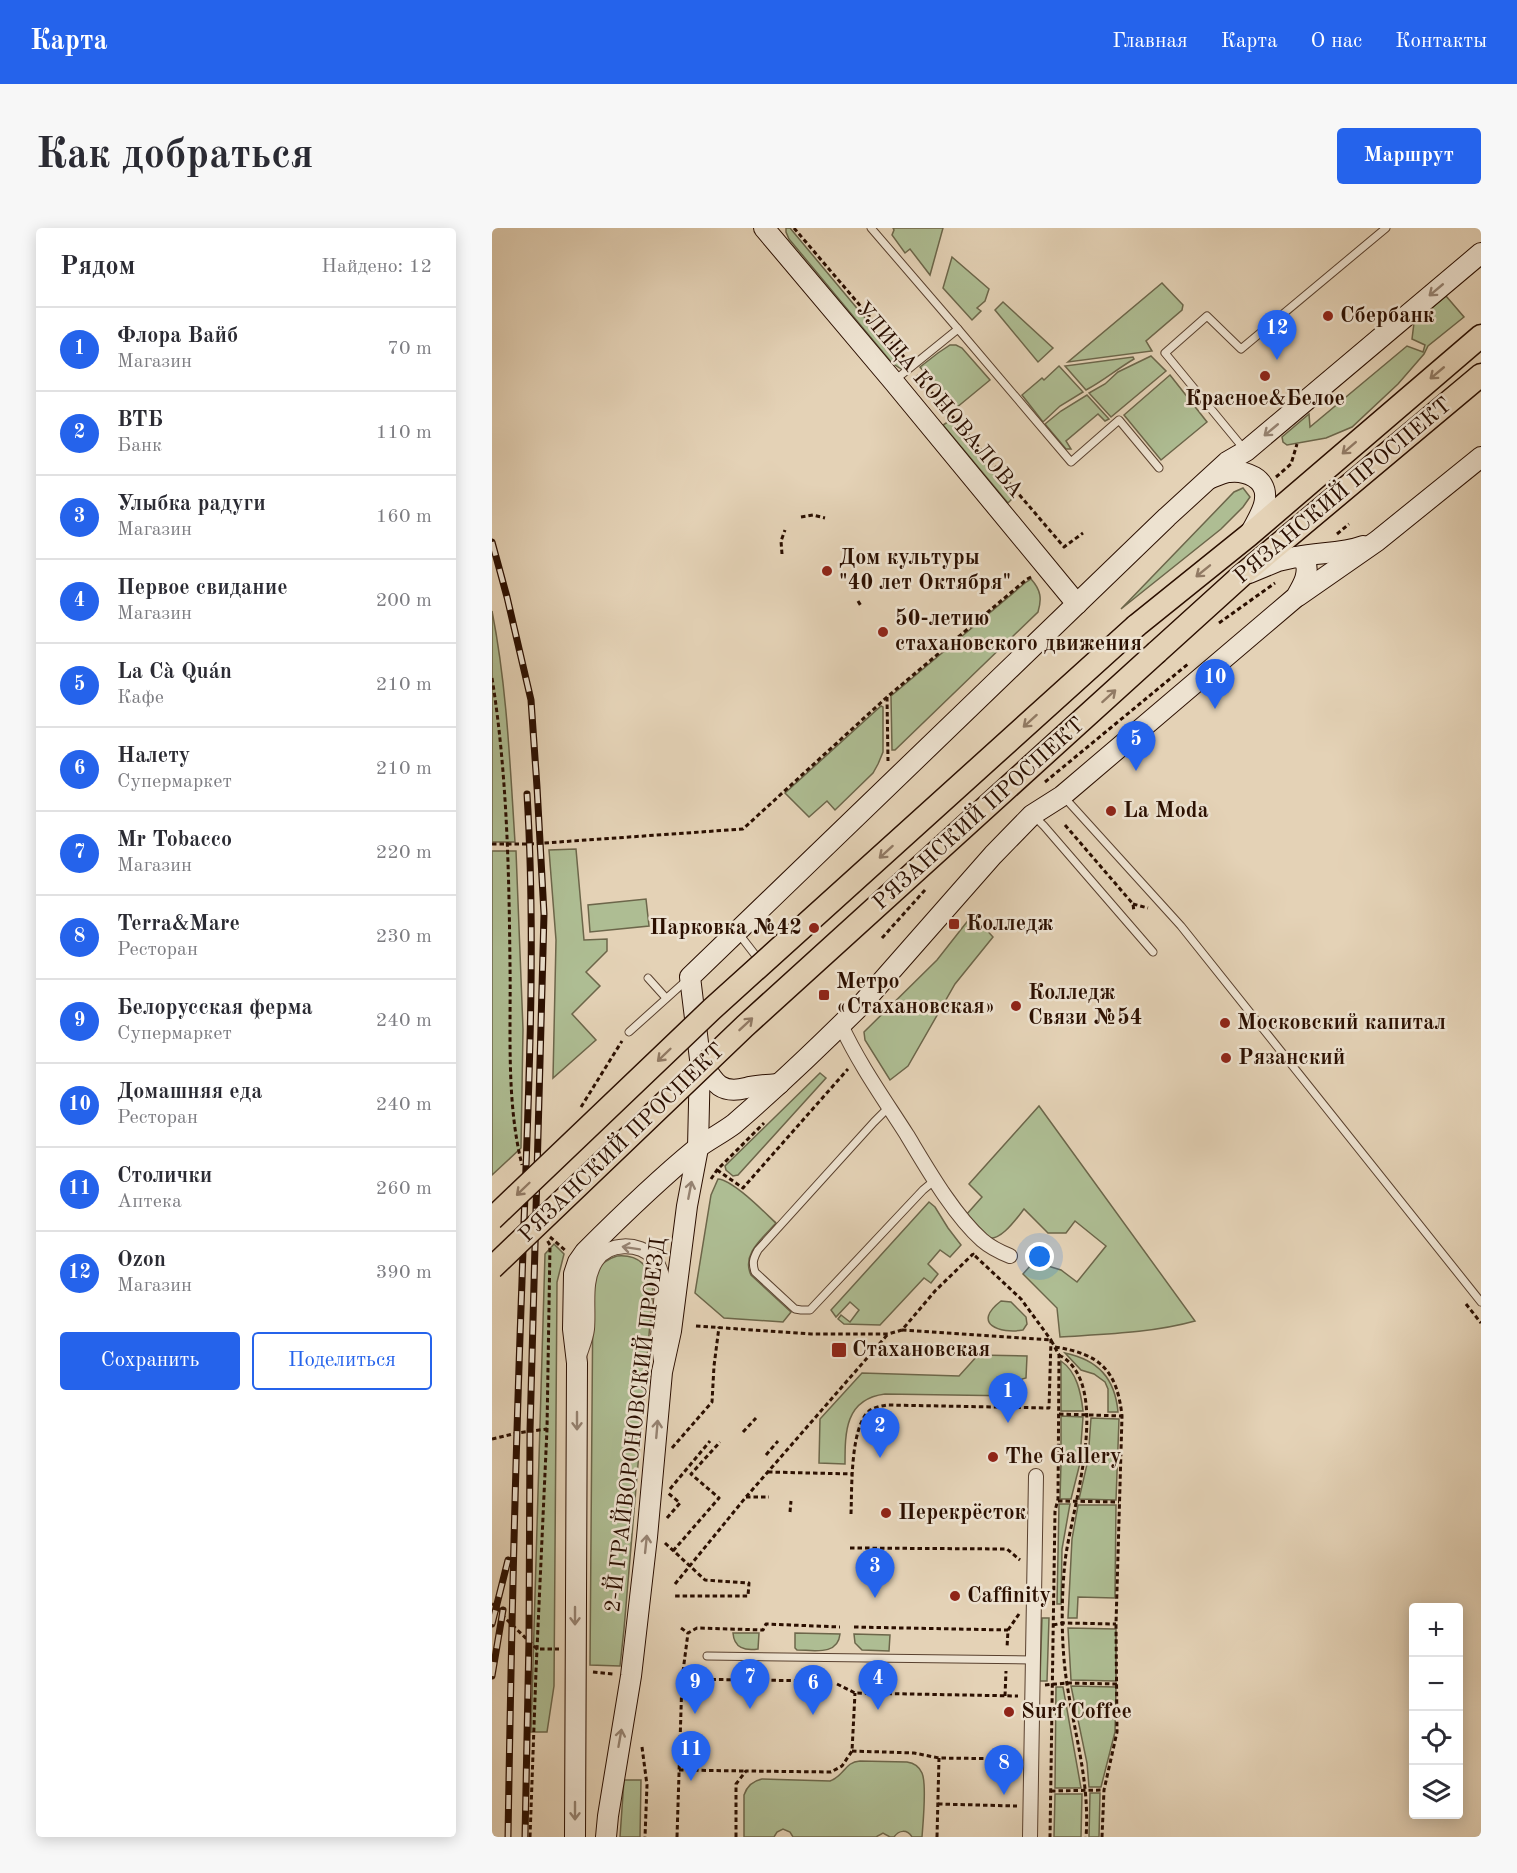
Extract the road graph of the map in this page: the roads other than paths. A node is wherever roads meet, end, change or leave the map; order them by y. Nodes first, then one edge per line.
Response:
1 (871, 228) edge
2 (1386, 228) edge
3 (771, 231) edge
4 (1481, 253) edge
5 (958, 329) junction
6 (1481, 336) edge
7 (1481, 375) edge
8 (893, 381) junction
9 (1246, 451) junction
10 (1481, 457) edge
11 (1159, 468) dead end
12 (1208, 479) junction
13 (1249, 535) junction
14 (1377, 541) junction
15 (1296, 557) junction
16 (1241, 576) junction
17 (1296, 597) junction
18 (1077, 604) junction
19 (1062, 796) junction
20 (1032, 815) junction
21 (737, 932) junction
22 (1153, 952) dead end
23 (756, 956) dead end
24 (690, 977) junction
25 (648, 978) dead end
26 (666, 998) junction
27 (841, 1025) junction
28 (629, 1032) road end
29 (700, 1059) junction
30 (779, 1084) junction
31 (889, 1107) junction
32 (699, 1148) junction
33 (935, 1180) junction
34 (492, 1219) edge
35 (1010, 1256) dead end
36 (492, 1268) edge
37 (1481, 1302) edge
38 (577, 1363) junction
39 (662, 1372) junction
40 (1036, 1476) dead end
41 (707, 1656) dead end
42 (1033, 1660) junction
43 (575, 1837) edge
44 (606, 1837) edge
45 (1030, 1837) edge

1 - 5 lane
2 - 9 lane
3 - 8 main road, УЛИЦА КОНОВАЛОВА
4 -> 9 main road
5 - 8 lane
5 - 11 lane
6 -> 13 main road, РЯЗАНСКИЙ ПРОСПЕКТ
7 - 16 main road, РЯЗАНСКИЙ ПРОСПЕКТ
8 - 18 main road, УЛИЦА КОНОВАЛОВА
9 - 12 main road
10 - 14 main road
12 - 13 main road
12 - 18 main road
13 -> 34 main road, РЯЗАНСКИЙ ПРОСПЕКТ, bridge
14 - 15 main road
14 - 17 main road
15 - 16 main road
15 - 17 main road
36 -> 16 main road, РЯЗАНСКИЙ ПРОСПЕКТ, bridge
17 - 19 main road
18 - 21 main road
19 - 20 main road
19 - 37 lane
20 - 22 lane
20 - 27 main road
21 - 23 lane
21 - 24 main road
24 - 26 lane
24 - 29 main road
25 - 26 lane
26 - 28 lane
27 - 30 main road
27 - 31 street
29 - 30 main road
29 - 32 main road
30 - 32 main road
31 - 33 street
31 - 33 lane
32 - 38 main road, 2-Й ГРАЙВОРОНОВСКИЙ ПРОЕЗД
39 -> 32 main road, 2-Й ГРАЙВОРОНОВСКИЙ ПРОЕЗД
33 - 35 street
39 -> 38 street
38 -> 43 main road, 2-Й ГРАЙВОРОНОВСКИЙ ПРОЕЗД
44 -> 39 main road, 2-Й ГРАЙВОРОНОВСКИЙ ПРОЕЗД
40 - 42 street
41 - 42 lane
42 - 45 street

